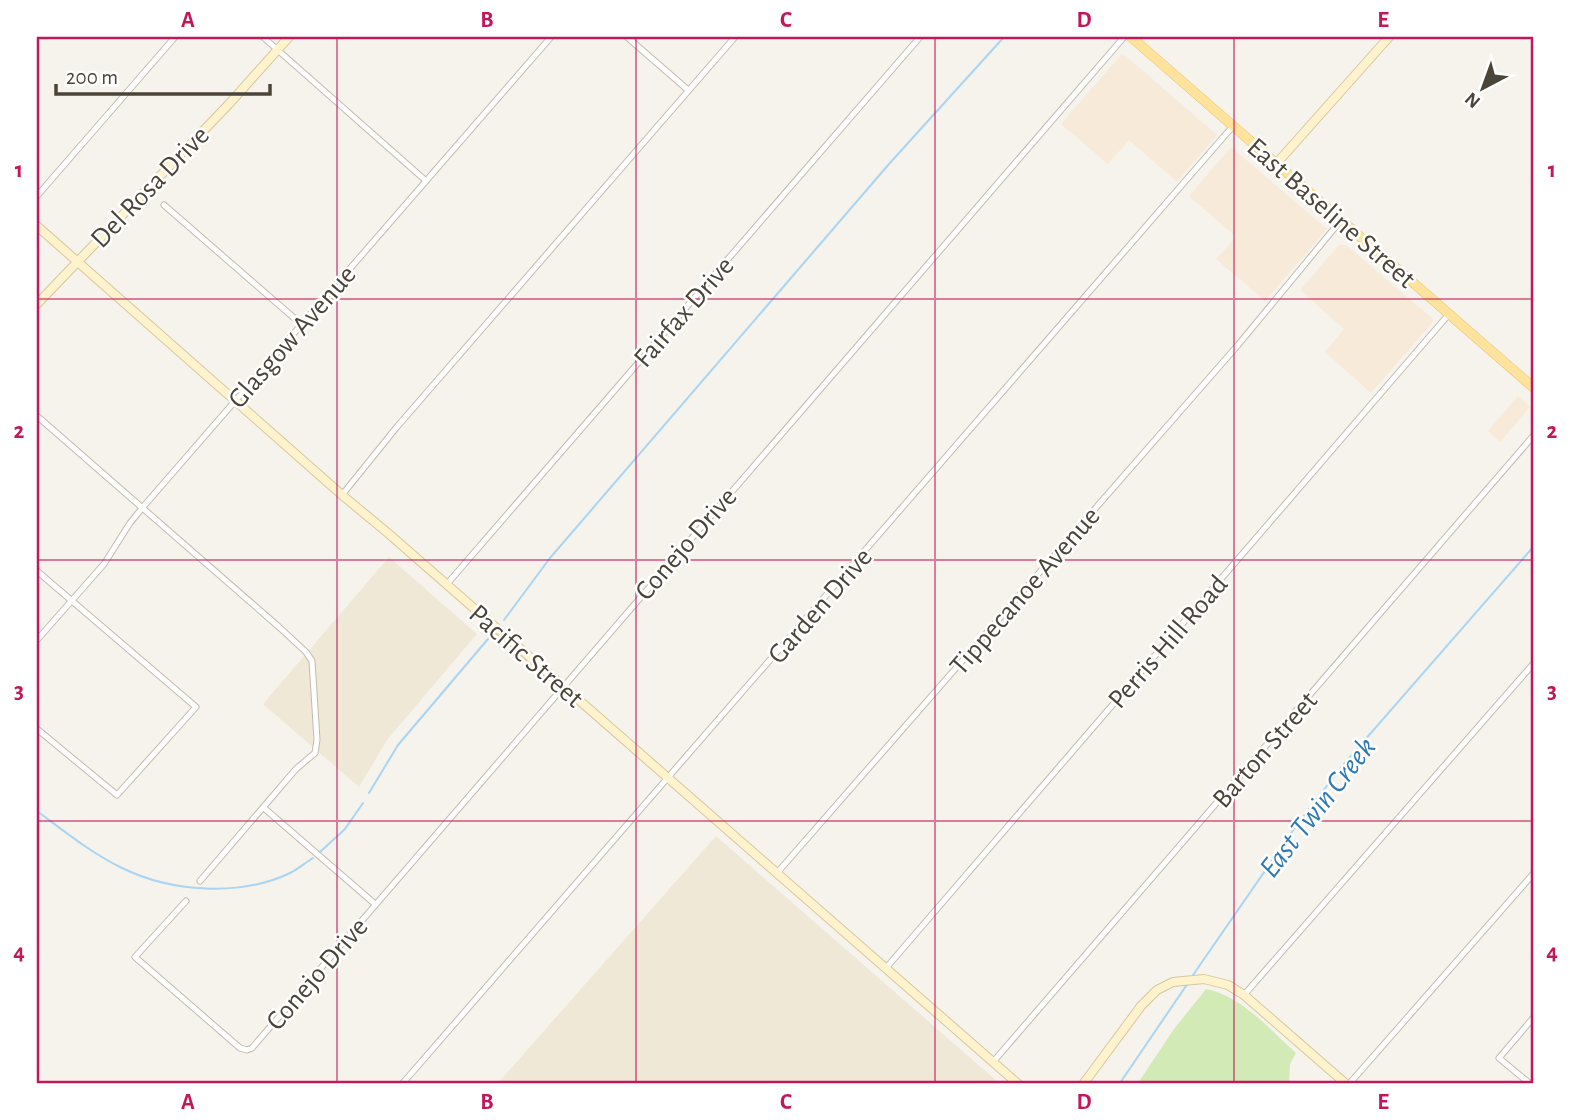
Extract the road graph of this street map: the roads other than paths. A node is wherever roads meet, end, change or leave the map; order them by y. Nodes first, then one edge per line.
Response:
1 (175, 37) edge
2 (263, 37) edge
3 (289, 37) edge
4 (551, 37) edge
5 (627, 37) edge
6 (735, 37) edge
7 (920, 37) edge
8 (1124, 37) edge
9 (1131, 37) edge
10 (1388, 37) edge
11 (278, 50) junction
12 (688, 90) junction
13 (1233, 126) junction
14 (1276, 164) junction
15 (425, 180) junction
16 (37, 196) edge
17 (164, 205) dead end
18 (1342, 219) junction
19 (37, 226) edge
20 (76, 261) junction
21 (37, 304) edge
22 (1449, 314) junction
23 (301, 324) junction
24 (1534, 388) edge
25 (236, 400) junction
26 (37, 416) edge
27 (1534, 435) edge
28 (342, 495) junction
29 (143, 507) junction
30 (37, 570) edge
31 (447, 584) junction
32 (72, 601) junction
33 (37, 640) edge
34 (1534, 663) edge
35 (562, 685) junction
36 (37, 729) edge
37 (669, 779) junction
38 (264, 808) junction
39 (777, 873) junction
40 (1534, 873) edge
41 (200, 881) dead end
42 (186, 901) dead end
43 (375, 904) junction
44 (886, 968) junction
45 (1244, 995) junction
46 (1534, 1017) edge
47 (993, 1062) junction
48 (403, 1083) edge
49 (1017, 1083) edge
50 (1084, 1083) edge
51 (1348, 1083) edge
52 (1529, 1083) edge

1 - 16 street
2 - 11 street
3 - 11 street, Del Rosa Drive
4 - 15 street, Glasgow Avenue
5 - 12 street
6 - 12 street
7 - 31 street, Fairfax Drive
8 - 35 street, Conejo Drive
9 - 13 main road, East Baseline Street
10 - 14 street
11 - 15 street
11 - 20 street, Del Rosa Drive
12 - 28 street
13 - 14 main road, East Baseline Street
13 - 37 street, Garden Drive
14 - 18 main road, East Baseline Street
15 - 23 street, Glasgow Avenue
17 - 23 street
18 - 22 main road, East Baseline Street
18 - 39 street, Tippecanoe Avenue
19 - 20 street, Pacific Street
20 - 21 street, Del Rosa Drive
20 - 25 street, Pacific Street
22 - 24 main road, East Baseline Street
22 - 44 street, Perris Hill Road
23 - 25 street, Glasgow Avenue
25 - 28 street, Pacific Street
25 - 29 street, Glasgow Avenue
26 - 29 street
27 - 47 street, Barton Street
28 - 31 street, Pacific Street
29 - 32 street, Glasgow Avenue
29 - 38 street
30 - 32 street
31 - 35 street, Pacific Street
32 - 33 street, Glasgow Avenue
32 - 36 street
34 - 45 street
35 - 37 street, Pacific Street
35 - 43 street, Conejo Drive
37 - 39 street, Pacific Street
37 - 48 street, Garden Drive
38 - 41 street
38 - 43 street
39 - 44 street, Pacific Street
40 - 51 street
42 - 43 street, Conejo Drive
44 - 47 street, Pacific Street
45 - 50 street
45 - 51 street
46 - 52 street
47 - 49 street, Pacific Street

